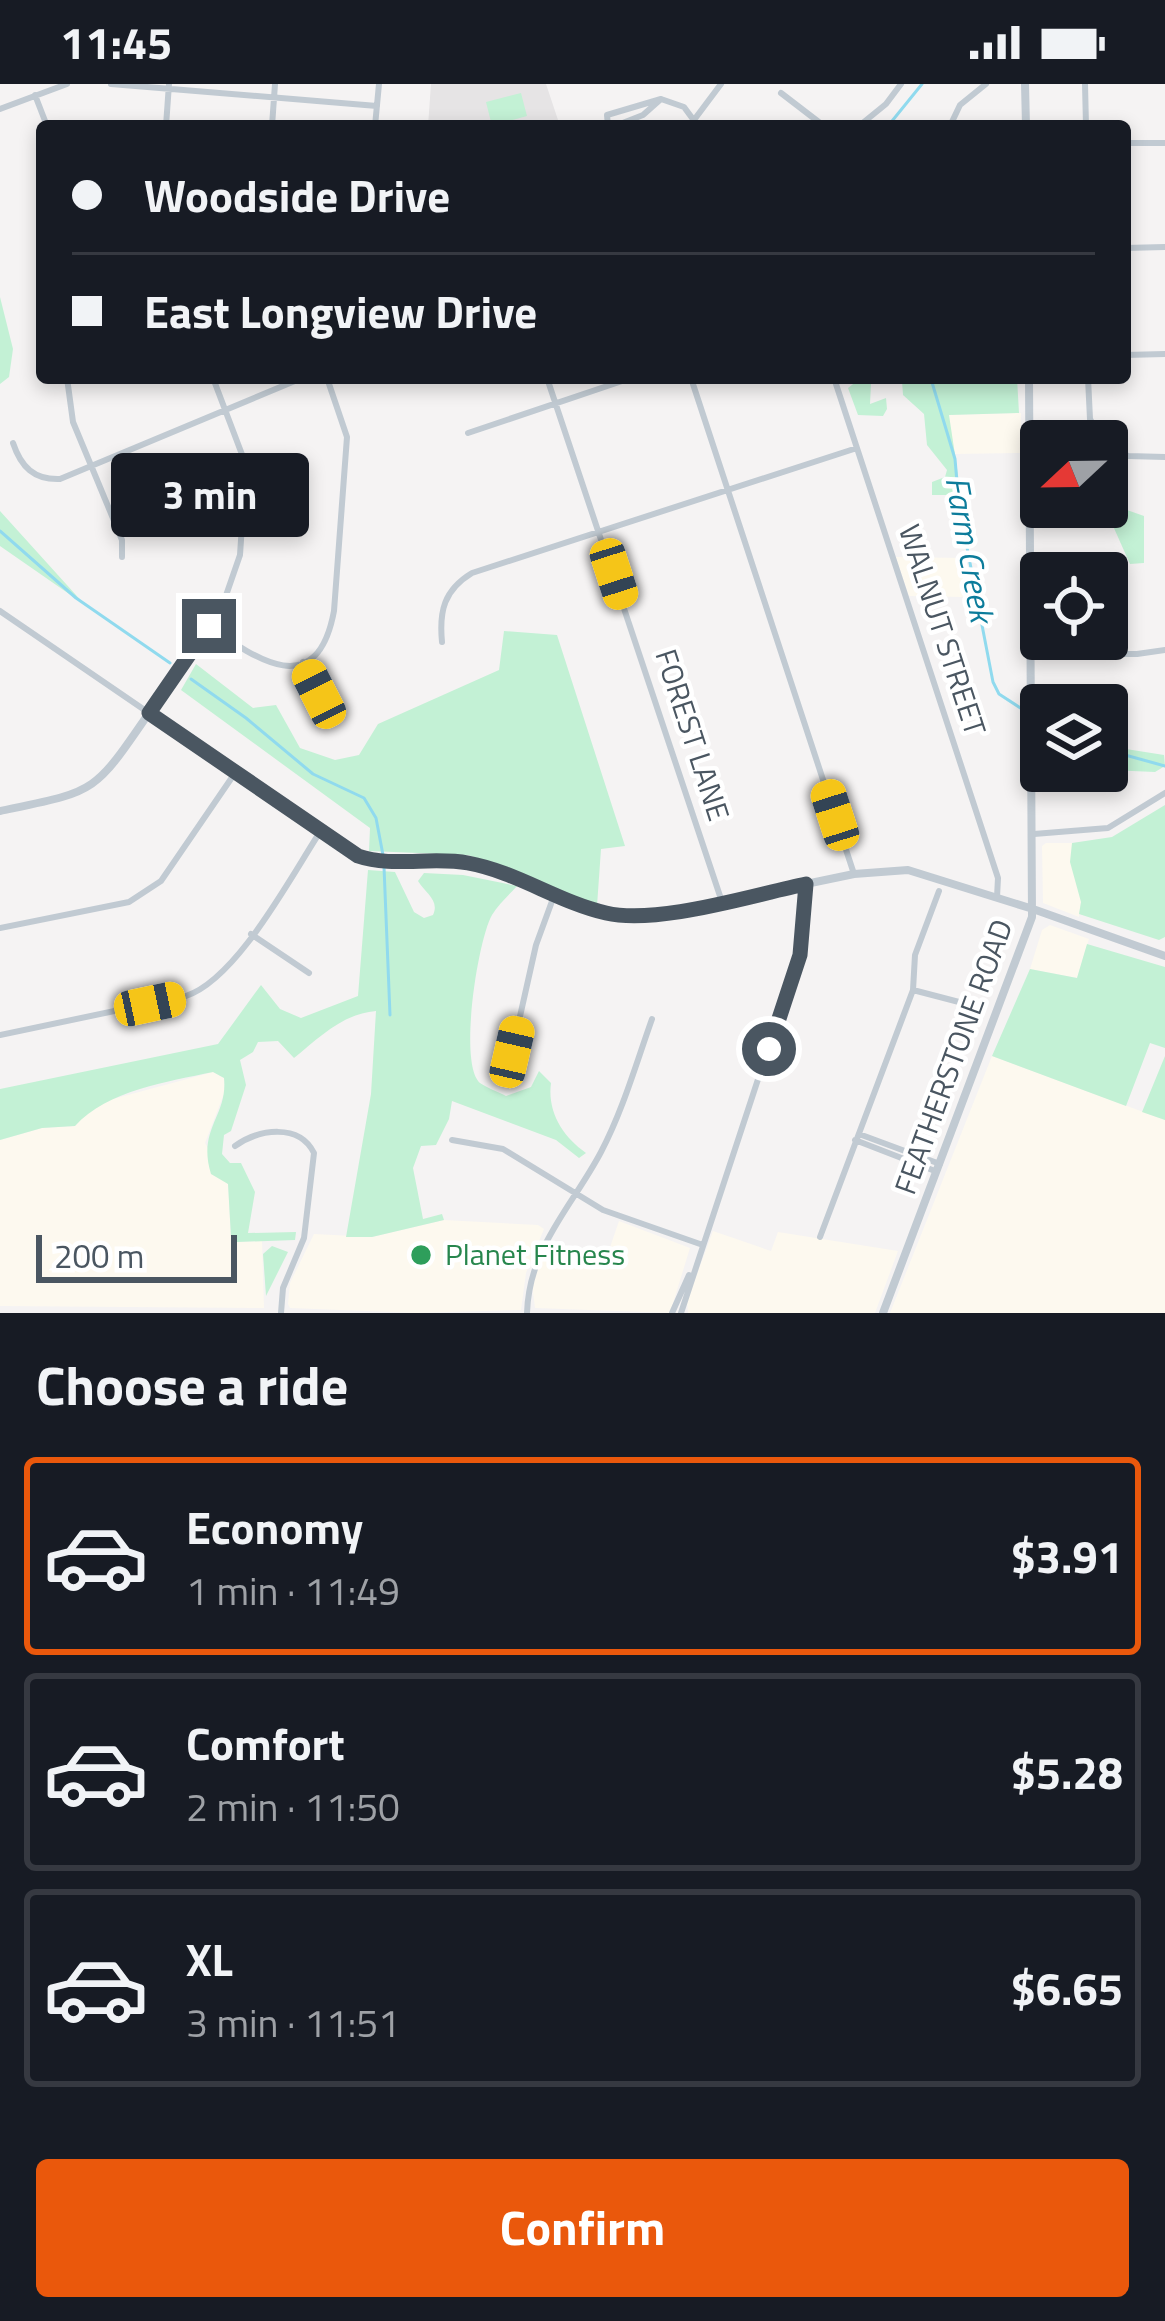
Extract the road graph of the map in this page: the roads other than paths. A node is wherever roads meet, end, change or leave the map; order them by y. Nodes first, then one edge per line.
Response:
1 (68, 84) edge
2 (111, 84) edge
3 (275, 84) edge
4 (379, 84) edge
5 (721, 84) edge
6 (888, 84) edge
7 (986, 84) edge
8 (1025, 84) edge
9 (1085, 84) edge
10 (169, 87) edge
11 (899, 87) edge
12 (781, 93) dead end
13 (35, 94) junction
14 (274, 98) junction
15 (661, 99) junction
16 (377, 106) junction
17 (0, 109) edge
18 (45, 120) edge
19 (166, 120) edge
20 (272, 120) edge
21 (376, 120) edge
22 (609, 120) edge
23 (629, 120) edge
24 (693, 120) edge
25 (698, 120) edge
26 (816, 120) edge
27 (866, 120) edge
28 (954, 120) edge
29 (1026, 120) edge
30 (1086, 120) edge
31 (1165, 142) edge
32 (1131, 143) edge
33 (1131, 248) edge
34 (1165, 248) edge
35 (1165, 354) edge
36 (1131, 355) edge
37 (68, 384) edge
38 (215, 384) edge
39 (288, 384) edge
40 (329, 384) edge
41 (549, 384) edge
42 (613, 384) edge
43 (693, 384) edge
44 (836, 384) edge
45 (1028, 384) edge
46 (1088, 384) edge
47 (556, 403) junction
48 (226, 410) junction
49 (1091, 420) edge
50 (468, 434) dead end
51 (14, 443) dead end
52 (857, 448) junction
53 (1128, 456) edge
54 (1165, 458) edge
55 (91, 466) junction
56 (728, 489) junction
57 (599, 531) junction
58 (1031, 552) edge
59 (122, 557) dead end
60 (0, 611) edge
61 (209, 626) junction
62 (442, 642) dead end
63 (1165, 650) edge
64 (1128, 654) edge
65 (1032, 660) edge
66 (303, 662) junction
67 (149, 713) junction
68 (330, 716) dead end
69 (235, 772) junction
70 (1165, 793) edge
71 (0, 811) edge
72 (320, 832) junction
73 (1034, 834) junction
74 (854, 874) junction
75 (806, 884) junction
76 (939, 891) dead end
77 (555, 893) junction
78 (997, 897) junction
79 (722, 902) junction
80 (1033, 909) junction
81 (0, 928) edge
82 (251, 934) junction
83 (1165, 956) edge
84 (309, 973) dead end
85 (913, 990) junction
86 (982, 1007) dead end
87 (652, 1019) dead end
88 (0, 1035) edge
89 (512, 1052) dead end
90 (856, 1136) junction
91 (452, 1140) dead end
92 (235, 1146) dead end
93 (939, 1168) junction
94 (576, 1192) junction
95 (820, 1237) dead end
96 (702, 1245) junction
97 (280, 1313) edge
98 (527, 1313) edge
99 (677, 1313) edge
100 (883, 1313) edge

1 - 13 street
2 - 10 street
3 - 14 street
4 - 16 street
5 - 25 street
6 - 11 street
7 - 28 street
8 - 29 street
9 - 30 street
10 - 14 street
10 - 19 street
11 - 27 street
12 - 26 street
13 - 17 street
13 - 18 street
14 - 16 street
14 - 20 street
15 - 22 street
15 - 23 street
15 - 24 street
16 - 21 street
31 - 32 street
33 - 34 street
35 - 36 street
37 - 55 street
38 - 48 street
39 - 48 street
40 - 66 street
41 - 47 street, FOREST LANE
42 - 47 street
43 - 56 street
44 - 52 street, WALNUT STREET
45 - 58 street, FEATHERSTONE ROAD
46 - 49 street
47 - 50 street
47 - 57 street, FOREST LANE
48 - 55 street
48 - 61 street
51 - 55 street
52 - 56 street
52 - 78 street, WALNUT STREET
53 - 54 street
55 - 59 street
56 - 57 street
56 - 74 street
57 - 62 street
57 - 79 street, FOREST LANE
60 - 67 street
61 - 66 street
61 - 67 street
63 - 64 street
65 - 73 street, FEATHERSTONE ROAD
66 - 68 street
67 - 69 street
67 - 71 street
69 - 72 street
69 - 81 street
70 - 73 street
72 - 77 street
72 - 82 street
73 - 80 street, FEATHERSTONE ROAD
74 - 75 street
74 - 78 street
75 - 79 street
75 - 96 street
76 - 85 street
77 - 79 street
77 - 89 street
78 - 80 street
80 - 83 street
80 - 93 street, FEATHERSTONE ROAD
82 - 84 street
82 - 88 street
85 - 86 street
85 - 90 street
87 - 94 street
90 - 93 street
90 - 95 street
91 - 94 street
92 - 97 street
93 - 100 street, FEATHERSTONE ROAD
94 - 96 street
94 - 98 street
96 - 99 street

